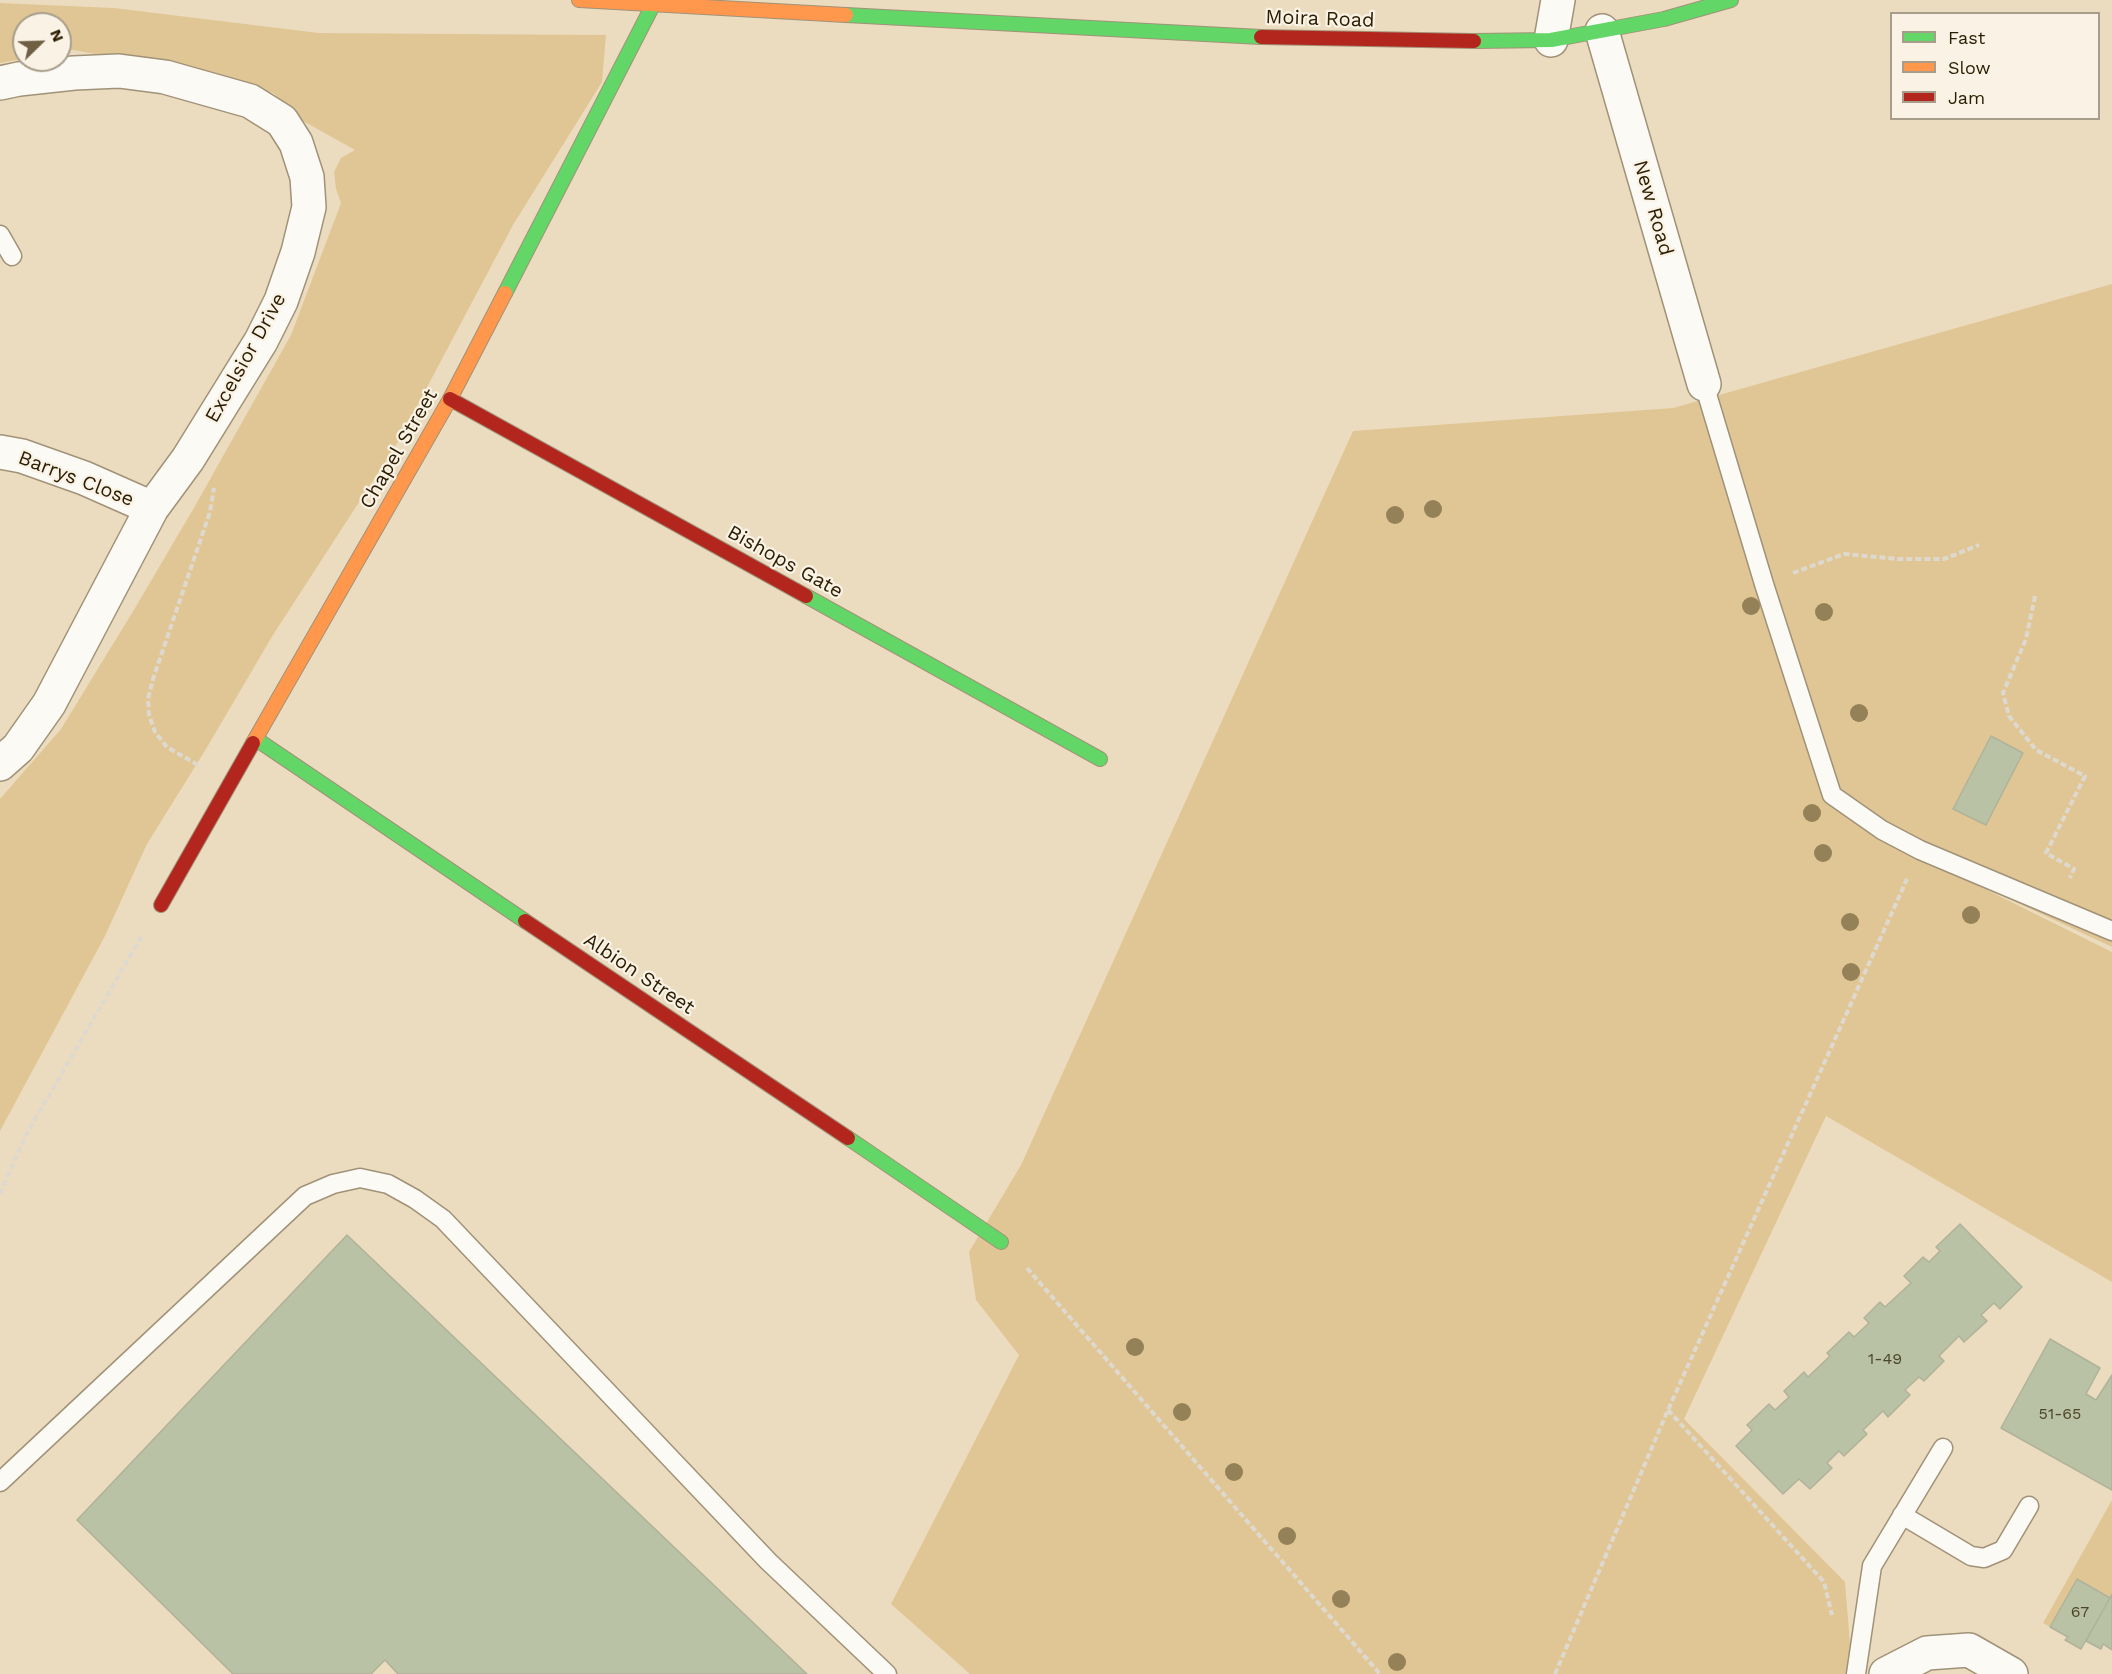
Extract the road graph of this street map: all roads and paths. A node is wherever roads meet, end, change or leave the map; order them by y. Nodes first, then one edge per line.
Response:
1 (579, 0) edge
2 (1558, 0) edge
3 (1731, 0) edge
4 (654, 3) junction
5 (1602, 31) junction
6 (1551, 40) junction
7 (0, 83) edge
8 (0, 235) edge
9 (12, 256) dead end
10 (1704, 384) joint
11 (450, 399) junction
12 (0, 452) edge
13 (188, 459) junction
14 (152, 508) junction
15 (1979, 545) dead end
16 (1764, 584) junction
17 (2035, 596) dead end
18 (256, 739) junction
19 (1100, 759) dead end
20 (0, 764) edge
21 (231, 782) junction
22 (1920, 850) junction
23 (162, 902) joint
24 (2057, 906) junction
25 (2112, 931) edge
26 (0, 1194) edge
27 (1001, 1242) joint
28 (1668, 1410) junction
29 (1943, 1448) dead end
30 (0, 1482) edge
31 (2029, 1506) dead end
32 (1902, 1515) junction
33 (1832, 1617) dead end
34 (887, 1674) edge
35 (1380, 1674) edge
36 (1555, 1674) edge
37 (1856, 1674) edge
38 (1886, 1674) edge
39 (2011, 1674) edge

1 - 4 street, Moira Road
2 - 6 street
3 - 5 street, Moira Road
4 - 6 street, Moira Road
4 - 11 street, Chapel Street
5 - 6 street, Moira Road
5 - 10 street, New Road
7 - 13 street, Excelsior Drive
8 - 9 lane
10 - 16 lane
11 - 18 street, Chapel Street
11 - 19 street, Bishops Gate
12 - 14 street, Barrys Close
13 - 14 street, Excelsior Drive
13 - 21 path
14 - 20 street, Excelsior Drive
15 - 16 path
16 - 22 lane
17 - 24 path
18 - 21 street, Chapel Street
18 - 27 street, Albion Street
21 - 23 street, Chapel Street
22 - 24 lane
22 - 28 path
23 - 26 path
24 - 25 lane
27 - 35 path
28 - 33 path
28 - 36 path
29 - 32 lane
30 - 34 lane
31 - 32 lane
32 - 37 lane
38 - 39 street

